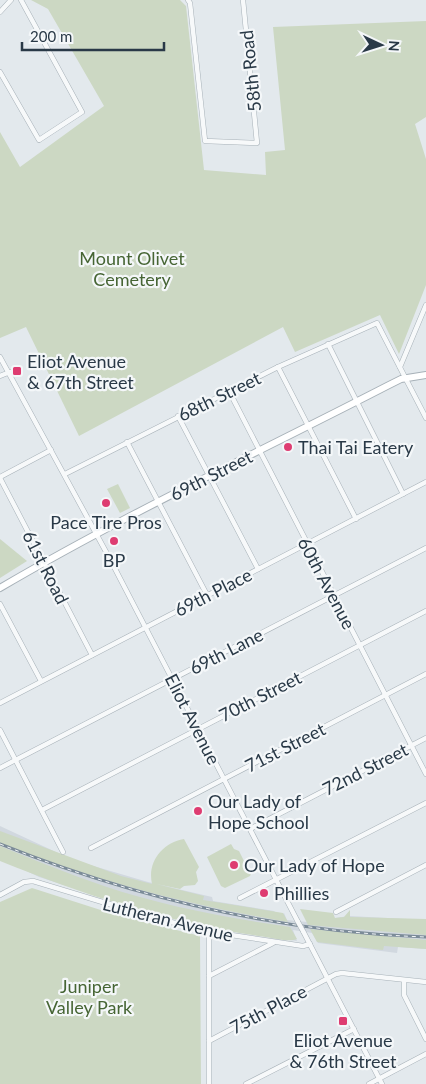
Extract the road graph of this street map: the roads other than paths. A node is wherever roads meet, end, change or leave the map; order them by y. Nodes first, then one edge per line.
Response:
1 (11, 0) edge
2 (21, 0) edge
3 (188, 0) edge
4 (243, 0) edge
5 (5, 2) edge
6 (0, 12) edge
7 (0, 72) edge
8 (426, 305) edge
9 (328, 344) junction
10 (0, 357) edge
11 (278, 366) junction
12 (400, 366) junction
13 (10, 372) junction
14 (426, 374) edge
15 (0, 376) edge
16 (404, 378) junction
17 (229, 391) junction
18 (356, 402) junction
19 (178, 416) junction
20 (426, 418) edge
21 (308, 426) junction
22 (127, 442) junction
23 (51, 450) junction
24 (259, 450) junction
25 (65, 474) junction
26 (209, 476) junction
27 (0, 478) edge
28 (426, 482) edge
29 (403, 494) junction
30 (159, 502) junction
31 (356, 519) junction
32 (97, 535) junction
33 (307, 544) junction
34 (426, 548) edge
35 (44, 562) junction
36 (258, 569) junction
37 (0, 588) edge
38 (208, 595) junction
39 (334, 595) junction
40 (0, 604) edge
41 (426, 611) edge
42 (146, 627) junction
43 (360, 645) junction
44 (92, 655) junction
45 (426, 674) edge
46 (172, 679) junction
47 (41, 682) junction
48 (386, 695) junction
49 (0, 702) edge
50 (198, 728) junction
51 (0, 730) edge
52 (426, 738) edge
53 (412, 745) junction
54 (15, 760) junction
55 (0, 768) edge
56 (426, 774) edge
57 (224, 779) junction
58 (426, 803) edge
59 (42, 810) junction
60 (250, 829) junction
61 (91, 848) dead end
62 (63, 852) dead end
63 (426, 866) edge
64 (276, 878) junction
65 (0, 895) edge
66 (240, 898) dead end
67 (336, 912) dead end
68 (208, 931) junction
69 (274, 942) junction
70 (310, 944) junction
71 (208, 976) junction
72 (328, 978) junction
73 (404, 981) junction
74 (426, 982) edge
75 (354, 1029) junction
76 (426, 1039) edge
77 (209, 1041) junction
78 (426, 1054) edge
79 (380, 1079) junction
80 (209, 1084) edge
81 (246, 1084) edge
82 (369, 1084) edge
83 (382, 1084) edge

1 - 5 street
2 - 7 street
3 - 4 street, 58th Road
5 - 6 street
8 - 12 street
9 - 11 street, 68th Street
9 - 12 street, 68th Street
9 - 18 street
10 - 13 street, Eliot Avenue
11 - 17 street, 68th Street
11 - 21 street
12 - 16 street
13 - 15 street
13 - 23 street, Eliot Avenue
14 - 16 main road, 69th Street
16 - 18 main road, 69th Street
16 - 20 street
17 - 19 street, 68th Street
17 - 24 street, 60th Avenue
18 - 21 main road, 69th Street
18 - 29 street
19 - 22 street, 68th Street
19 - 26 street
21 - 24 main road, 69th Street
21 - 31 street
22 - 25 street, 68th Street
22 - 30 street
23 - 25 street, Eliot Avenue
23 - 27 street
24 - 26 main road, 69th Street
24 - 33 street, 60th Avenue
25 - 32 street, Eliot Avenue
26 - 30 main road, 69th Street
26 - 36 street
27 - 35 street, 61st Road
28 - 29 street, 69th Place
29 - 31 street, 69th Place
30 - 32 main road, 69th Street
30 - 38 street
31 - 33 street, 69th Place
32 - 35 main road, 69th Street
32 - 42 street, Eliot Avenue
33 - 36 street, 69th Place
33 - 39 street, 60th Avenue
34 - 39 street, 69th Lane
35 - 37 main road, 69th Street
35 - 44 street, 61st Road
36 - 38 street, 69th Place
38 - 42 street, 69th Place
39 - 43 street, 60th Avenue
39 - 46 street, 69th Lane
40 - 47 street
41 - 43 street, 70th Street
42 - 44 street, 69th Place
42 - 46 street, Eliot Avenue
43 - 48 street, 60th Avenue
43 - 50 street, 70th Street
44 - 47 street, 69th Place
45 - 48 street, 71st Street
46 - 50 street, Eliot Avenue
46 - 54 street, 69th Lane
47 - 49 street, 69th Place
48 - 53 street, 60th Avenue
48 - 57 street, 71st Street
50 - 57 street, Eliot Avenue
50 - 59 street, 70th Street
51 - 54 street
52 - 53 street, 72nd Street
53 - 56 street, 60th Avenue
53 - 60 street, 72nd Street
54 - 55 street, 69th Lane
54 - 59 street
57 - 60 street, Eliot Avenue
57 - 61 street, 71st Street
58 - 64 street
59 - 62 street
60 - 64 street, Eliot Avenue
63 - 67 street
64 - 66 street
64 - 70 street, Eliot Avenue, bridge
65 - 68 street, Lutheran Avenue
68 - 69 street, Lutheran Avenue
68 - 71 street
69 - 70 street, Lutheran Avenue
69 - 71 street
70 - 72 street, Eliot Avenue
71 - 77 street
72 - 73 street, 75th Place
72 - 75 street, Eliot Avenue
72 - 77 street, 75th Place
73 - 74 street, 75th Place
73 - 76 street
75 - 79 street, Eliot Avenue
75 - 81 street
77 - 80 street
78 - 79 street
79 - 82 street
79 - 83 street, Eliot Avenue

